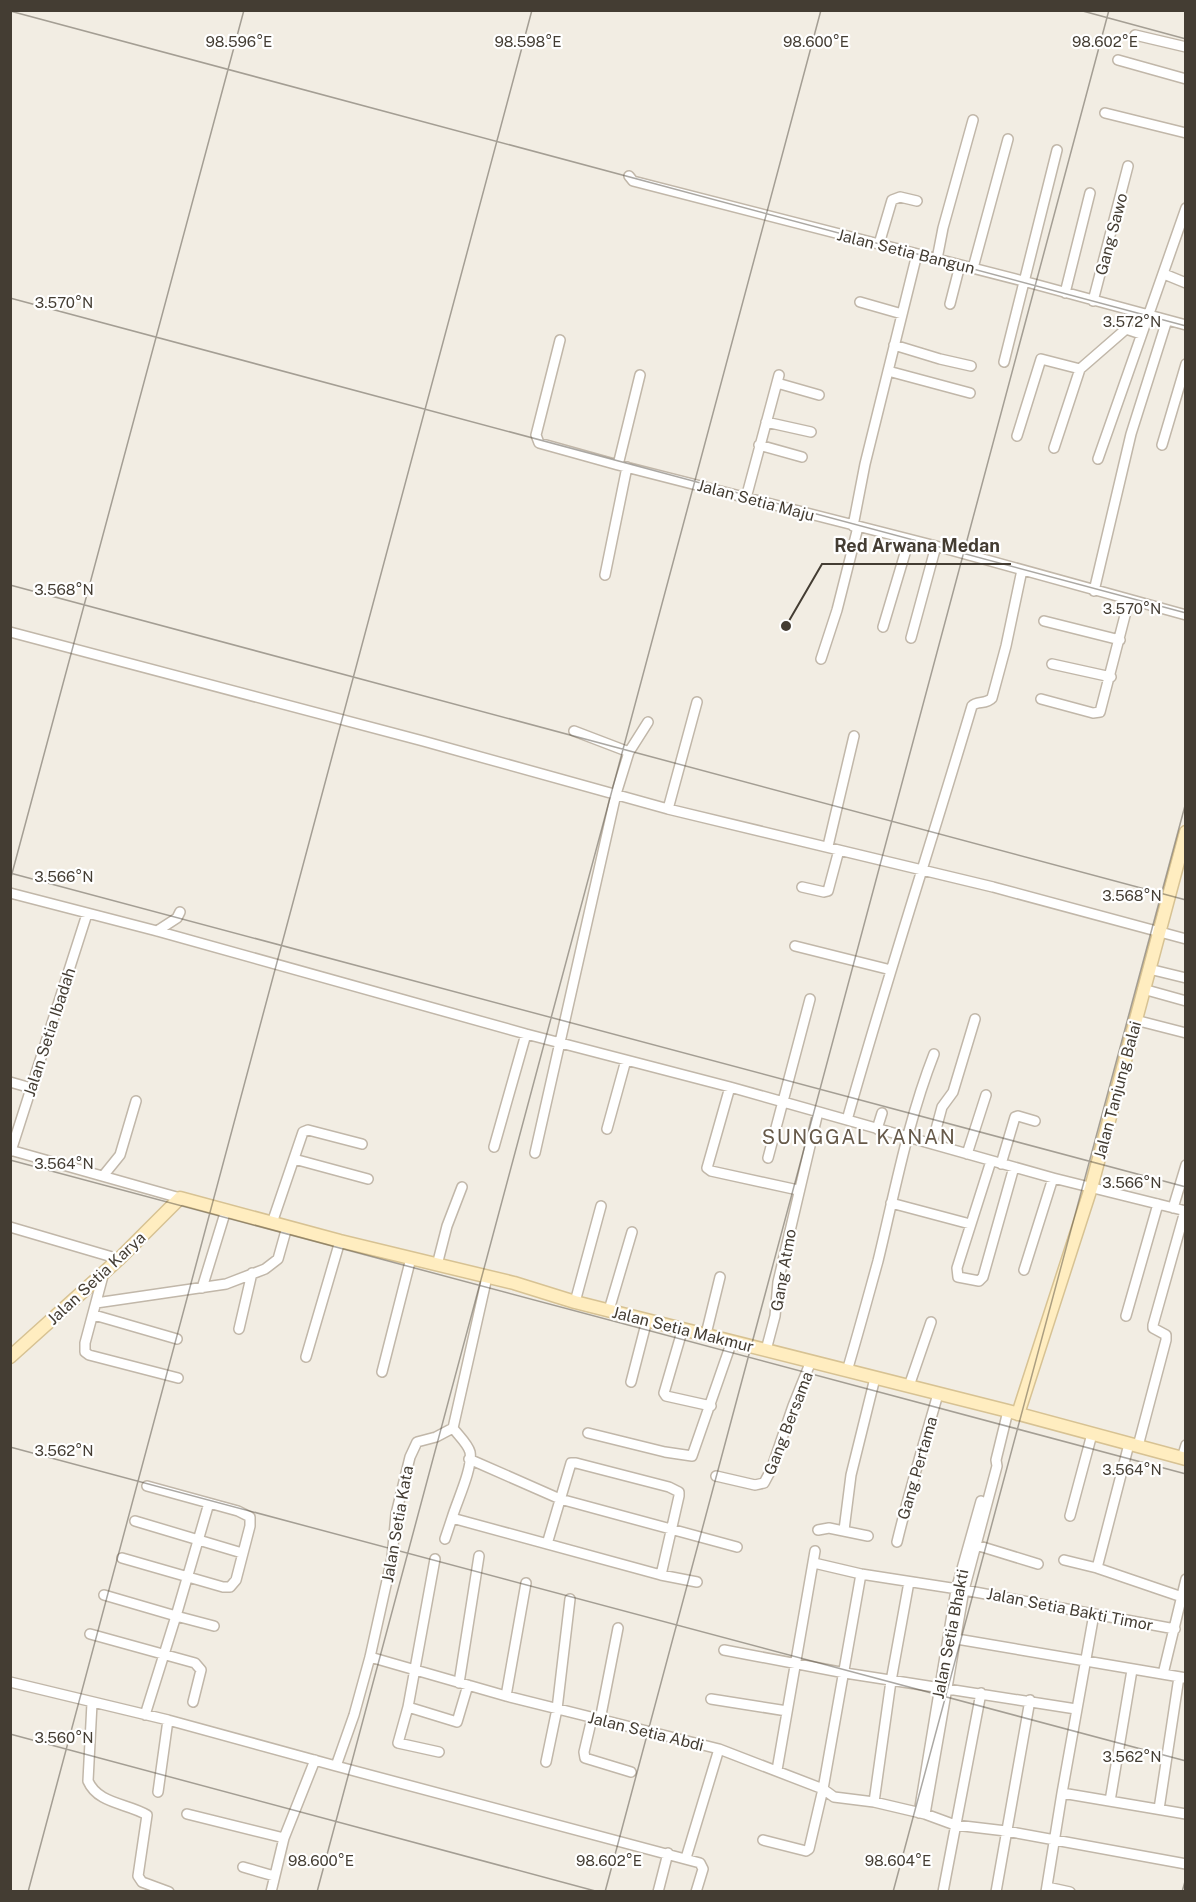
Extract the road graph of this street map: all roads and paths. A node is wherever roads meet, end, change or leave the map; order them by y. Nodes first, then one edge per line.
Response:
1 (1135, 35) dead end
2 (1185, 47) edge
3 (1118, 60) dead end
4 (1185, 79) edge
5 (1105, 113) dead end
6 (973, 120) dead end
7 (1185, 133) edge
8 (1008, 140) dead end
9 (1057, 150) dead end
10 (1128, 166) dead end
11 (629, 176) dead end
12 (1090, 193) dead end
13 (917, 201) dead end
14 (1185, 208) edge
15 (879, 244) junction
16 (917, 254) junction
17 (937, 259) junction
18 (960, 265) junction
19 (973, 268) junction
20 (1164, 274) junction
21 (1023, 281) junction
22 (1185, 283) edge
23 (1065, 293) junction
24 (1093, 301) junction
25 (860, 302) dead end
26 (950, 303) dead end
27 (902, 314) junction
28 (1148, 315) junction
29 (1167, 320) junction
30 (1185, 326) edge
31 (1141, 334) junction
32 (560, 340) dead end
33 (894, 345) junction
34 (1004, 362) dead end
35 (1185, 364) edge
36 (971, 366) dead end
37 (1080, 369) junction
38 (888, 371) junction
39 (640, 375) dead end
40 (970, 393) dead end
41 (819, 395) dead end
42 (766, 422) junction
43 (811, 432) dead end
44 (1017, 436) dead end
45 (759, 445) junction
46 (1162, 445) dead end
47 (1054, 448) dead end
48 (802, 457) dead end
49 (1098, 459) dead end
50 (622, 466) junction
51 (746, 498) junction
52 (856, 526) junction
53 (909, 540) junction
54 (936, 546) junction
55 (1022, 570) junction
56 (605, 575) dead end
57 (1094, 591) junction
58 (1129, 600) junction
59 (1185, 615) edge
60 (1044, 621) dead end
61 (883, 627) dead end
62 (10, 632) edge
63 (911, 638) dead end
64 (1120, 640) junction
65 (820, 659) dead end
66 (1052, 664) dead end
67 (1111, 677) junction
68 (1041, 699) dead end
69 (697, 702) dead end
70 (648, 722) dead end
71 (574, 731) dead end
72 (854, 736) dead end
73 (629, 752) junction
74 (616, 794) junction
75 (668, 809) junction
76 (1185, 832) edge
77 (828, 846) junction
78 (838, 850) junction
79 (923, 871) junction
80 (802, 887) dead end
81 (10, 893) edge
82 (180, 912) dead end
83 (87, 914) junction
84 (157, 931) junction
85 (1159, 932) junction
86 (1185, 939) edge
87 (795, 946) dead end
88 (1149, 969) junction
89 (891, 970) junction
90 (1185, 978) edge
91 (1143, 989) junction
92 (810, 999) dead end
93 (1185, 1001) edge
94 (975, 1018) dead end
95 (1135, 1020) junction
96 (1185, 1033) edge
97 (526, 1034) junction
98 (561, 1042) junction
99 (934, 1054) dead end
100 (626, 1060) junction
101 (10, 1082) edge
102 (730, 1087) junction
103 (32, 1088) junction
104 (986, 1095) dead end
105 (136, 1101) dead end
106 (783, 1103) junction
107 (818, 1112) junction
108 (882, 1113) dead end
109 (847, 1120) junction
110 (1035, 1121) dead end
111 (877, 1129) junction
112 (607, 1130) dead end
113 (907, 1137) junction
114 (362, 1144) dead end
115 (932, 1144) junction
116 (494, 1147) dead end
117 (11, 1150) edge
118 (535, 1153) dead end
119 (967, 1154) junction
120 (768, 1158) dead end
121 (294, 1159) junction
122 (991, 1161) junction
123 (1002, 1164) junction
124 (1185, 1165) edge
125 (1014, 1167) junction
126 (103, 1176) junction
127 (1053, 1178) junction
128 (368, 1179) dead end
129 (462, 1187) dead end
130 (1091, 1188) junction
131 (798, 1190) junction
132 (180, 1198) junction
133 (891, 1203) junction
134 (1158, 1204) junction
135 (601, 1206) dead end
136 (1173, 1208) junction
137 (226, 1210) junction
138 (1185, 1211) edge
139 (272, 1223) junction
140 (970, 1224) junction
141 (10, 1227) edge
142 (287, 1227) junction
143 (632, 1232) dead end
144 (340, 1241) junction
145 (411, 1258) junction
146 (118, 1259) junction
147 (437, 1265) junction
148 (1024, 1270) dead end
149 (104, 1272) junction
150 (252, 1274) junction
151 (487, 1277) junction
152 (720, 1277) dead end
153 (202, 1288) junction
154 (575, 1302) junction
155 (96, 1303) junction
156 (609, 1310) junction
157 (94, 1315) junction
158 (1126, 1316) dead end
159 (647, 1320) junction
160 (931, 1322) dead end
161 (683, 1328) junction
162 (239, 1329) dead end
163 (706, 1334) junction
164 (177, 1339) dead end
165 (732, 1341) junction
166 (766, 1350) junction
167 (10, 1357) edge
168 (306, 1357) dead end
169 (811, 1361) junction
170 (847, 1371) junction
171 (382, 1372) dead end
172 (178, 1378) dead end
173 (876, 1378) junction
174 (631, 1382) dead end
175 (909, 1386) junction
176 (938, 1394) junction
177 (711, 1406) junction
178 (1013, 1413) junction
179 (453, 1428) junction
180 (588, 1433) dead end
181 (1092, 1434) junction
182 (1133, 1445) junction
183 (1185, 1445) edge
184 (1184, 1458) edge
185 (469, 1459) junction
186 (716, 1476) dead end
187 (147, 1486) dead end
188 (560, 1499) junction
189 (209, 1503) junction
190 (1070, 1516) dead end
191 (980, 1517) junction
192 (452, 1518) junction
193 (135, 1521) dead end
194 (671, 1530) junction
195 (818, 1530) dead end
196 (844, 1530) junction
197 (868, 1536) dead end
198 (445, 1539) dead end
199 (198, 1541) junction
200 (897, 1542) dead end
201 (547, 1544) junction
202 (976, 1545) junction
203 (737, 1547) dead end
204 (815, 1551) dead end
205 (242, 1553) junction
206 (480, 1556) dead end
207 (122, 1558) dead end
208 (435, 1558) dead end
209 (1064, 1560) dead end
210 (814, 1563) junction
211 (1038, 1564) dead end
212 (1097, 1568) junction
213 (861, 1574) junction
214 (661, 1575) junction
215 (188, 1576) junction
216 (1185, 1579) edge
217 (697, 1582) dead end
218 (909, 1582) junction
219 (526, 1583) dead end
220 (960, 1590) junction
221 (104, 1595) dead end
222 (1182, 1597) junction
223 (570, 1599) dead end
224 (1094, 1614) junction
225 (176, 1616) junction
226 (214, 1626) dead end
227 (618, 1628) dead end
228 (1175, 1629) junction
229 (90, 1634) dead end
230 (952, 1638) junction
231 (724, 1650) dead end
232 (165, 1654) junction
233 (370, 1657) junction
234 (1084, 1662) junction
235 (796, 1663) junction
236 (415, 1670) junction
237 (1132, 1670) junction
238 (844, 1673) junction
239 (1163, 1674) junction
240 (1182, 1678) edge
241 (891, 1681) junction
242 (10, 1682) edge
243 (464, 1684) junction
244 (943, 1687) junction
245 (981, 1693) junction
246 (506, 1696) junction
247 (711, 1699) dead end
248 (1030, 1700) junction
249 (193, 1702) dead end
250 (92, 1703) junction
251 (408, 1707) junction
252 (558, 1709) junction
253 (1076, 1709) junction
254 (787, 1711) junction
255 (146, 1715) junction
256 (596, 1719) junction
257 (168, 1720) junction
258 (398, 1743) junction
259 (718, 1749) junction
260 (439, 1752) dead end
261 (394, 1754) dead end
262 (315, 1760) junction
263 (546, 1762) dead end
264 (336, 1766) junction
265 (777, 1770) junction
266 (631, 1772) dead end
267 (823, 1789) junction
268 (158, 1792) dead end
269 (1062, 1793) junction
270 (1110, 1801) junction
271 (874, 1802) junction
272 (1159, 1809) junction
273 (922, 1813) junction
274 (187, 1814) dead end
275 (1185, 1814) edge
276 (955, 1825) junction
277 (1006, 1831) junction
278 (284, 1838) junction
279 (763, 1840) dead end
280 (1053, 1840) junction
281 (668, 1853) junction
282 (686, 1858) junction
283 (1185, 1864) edge
284 (243, 1868) dead end
285 (274, 1876) junction
286 (1047, 1889) edge
287 (169, 1892) edge
288 (271, 1892) edge
289 (658, 1892) edge
290 (696, 1892) edge
291 (943, 1892) edge
292 (996, 1892) edge
293 (1070, 1892) edge

1 - 2 street
3 - 4 street
5 - 7 street
6 - 17 street
8 - 19 street
9 - 21 street
10 - 24 street, Gang Sawo
11 - 15 street, Jalan Setia Bangun
12 - 23 street
13 - 15 street
14 - 20 street
15 - 16 street, Jalan Setia Bangun
16 - 17 street, Jalan Setia Bangun
16 - 27 street
17 - 18 street, Jalan Setia Bangun
18 - 19 street, Jalan Setia Bangun
18 - 26 street
19 - 21 street, Jalan Setia Bangun
20 - 22 street
20 - 28 street
21 - 23 street, Jalan Setia Bangun
21 - 34 street
23 - 24 street, Jalan Setia Bangun
24 - 28 street, Jalan Setia Bangun
25 - 27 street
27 - 33 street
28 - 29 street, Jalan Setia Bangun
28 - 31 street
29 - 30 street, Jalan Setia Bangun
29 - 57 street
31 - 37 street
31 - 49 street
32 - 50 street, Jalan Setia Maju
33 - 36 street
33 - 38 street
35 - 46 street
37 - 44 street
37 - 47 street
38 - 40 street
38 - 52 street
39 - 50 street
41 - 42 street
42 - 43 street
42 - 45 street
45 - 48 street
45 - 51 street
50 - 51 street, Jalan Setia Maju
50 - 56 street
51 - 52 street, Jalan Setia Maju
52 - 53 street, Jalan Setia Maju
52 - 65 street
53 - 54 street, Jalan Setia Maju
53 - 61 street
54 - 55 street, Jalan Setia Maju
54 - 63 street
55 - 57 street, Jalan Setia Maju
55 - 79 street
57 - 58 street, Jalan Setia Maju
58 - 59 street, Jalan Setia Maju
58 - 64 street
60 - 64 street
62 - 74 street
64 - 67 street
66 - 67 street
67 - 68 street
69 - 75 street
70 - 73 street
71 - 73 street
72 - 77 street
73 - 74 street
74 - 75 street
74 - 98 street
75 - 77 street
76 - 85 main road, Jalan Tanjung Balai
77 - 78 street
78 - 79 street
78 - 80 street
79 - 85 street
79 - 89 street
81 - 83 street
82 - 84 street
83 - 84 street
83 - 103 street, Jalan Setia Ibadah
84 - 97 street
85 - 86 street
85 - 88 main road, Jalan Tanjung Balai
87 - 89 street
88 - 90 street
88 - 91 main road, Jalan Tanjung Balai
89 - 109 street
91 - 93 street
91 - 95 main road, Jalan Tanjung Balai
92 - 106 street
94 - 115 street
95 - 96 street
95 - 130 main road, Jalan Tanjung Balai
97 - 98 street
97 - 116 street
98 - 100 street
98 - 118 street
99 - 113 street
100 - 102 street
100 - 112 street
101 - 103 street
102 - 106 street
102 - 131 street
103 - 117 street, Jalan Setia Ibadah
104 - 119 street
105 - 126 street
106 - 107 street
106 - 120 street
107 - 109 street
107 - 131 street, Gang Atmo
108 - 111 street
109 - 111 street
110 - 123 street
111 - 113 street
113 - 115 street
113 - 133 street
114 - 121 street
115 - 119 street
117 - 126 street
119 - 122 street
121 - 128 street
121 - 139 street
122 - 123 street
122 - 140 street
123 - 125 street
124 - 136 street
125 - 127 street
125 - 140 street
126 - 132 street
127 - 130 street
127 - 148 street
129 - 147 street
130 - 134 street
130 - 178 main road, Jalan Tanjung Balai
131 - 166 street, Gang Atmo
132 - 137 main road, Jalan Setia Makmur
132 - 146 main road, Jalan Setia Karya
133 - 140 street
133 - 170 street
134 - 136 street
134 - 158 street
135 - 154 street
136 - 138 street
137 - 139 main road, Jalan Setia Makmur
137 - 153 street
138 - 182 street
139 - 142 main road, Jalan Setia Makmur
141 - 146 street
142 - 144 main road, Jalan Setia Makmur
142 - 150 street
143 - 156 street
144 - 145 main road, Jalan Setia Makmur
144 - 168 street
145 - 147 main road, Jalan Setia Makmur
145 - 171 street
146 - 149 main road, Jalan Setia Karya
147 - 151 main road, Jalan Setia Makmur
149 - 155 street
149 - 167 main road, Jalan Setia Karya
150 - 153 street
150 - 162 street
151 - 154 main road, Jalan Setia Makmur
151 - 179 street
152 - 163 street
153 - 155 street
154 - 156 main road, Jalan Setia Makmur
155 - 157 street
156 - 159 main road, Jalan Setia Makmur
157 - 164 street
157 - 172 street
159 - 161 main road, Jalan Setia Makmur
159 - 174 street
160 - 175 street
161 - 163 main road, Jalan Setia Makmur
161 - 177 street
163 - 165 main road, Jalan Setia Makmur
165 - 166 main road, Jalan Setia Makmur
165 - 177 street
166 - 169 main road, Jalan Setia Makmur
169 - 170 main road, Jalan Setia Makmur
169 - 186 street, Gang Bersama
170 - 173 main road, Jalan Setia Makmur
173 - 175 main road, Jalan Setia Makmur
173 - 196 street
175 - 176 main road, Jalan Setia Makmur
176 - 178 main road, Jalan Setia Makmur
176 - 200 street, Gang Pertama
177 - 180 street
178 - 181 main road, Jalan Setia Makmur
178 - 191 street, Jalan Setia Bhakti
179 - 185 street
179 - 233 street, Jalan Setia Kata
181 - 182 main road, Jalan Setia Makmur
181 - 190 street
182 - 184 main road, Jalan Setia Makmur
182 - 212 street
183 - 184 street
185 - 188 street
185 - 192 street
187 - 189 street
188 - 194 street
188 - 194 street
188 - 201 street
189 - 199 street
189 - 205 street
191 - 202 street, Jalan Setia Bhakti
191 - 220 street, Jalan Setia Bhakti
192 - 198 street
192 - 201 street
193 - 199 street
194 - 203 street
194 - 214 street
195 - 196 street
196 - 197 street
199 - 205 street
199 - 215 street
201 - 214 street
202 - 211 street
202 - 220 street, Jalan Setia Bhakti
204 - 210 street
205 - 215 street
206 - 243 street
207 - 215 street
208 - 236 street
209 - 212 street
210 - 213 street, Jalan Setia Bakti Timor
210 - 235 street
212 - 222 street
213 - 218 street, Jalan Setia Bakti Timor
213 - 238 street
214 - 217 street
215 - 225 street
216 - 222 street
218 - 220 street, Jalan Setia Bakti Timor
218 - 241 street
219 - 246 street
220 - 224 street, Jalan Setia Bakti Timor
220 - 230 street, Jalan Setia Bhakti
221 - 225 street
222 - 228 street
223 - 252 street
224 - 228 street, Jalan Setia Bakti Timor
224 - 234 street
225 - 226 street
225 - 232 street
227 - 256 street
228 - 239 street
229 - 232 street
230 - 234 street
230 - 244 street, Jalan Setia Bhakti
231 - 235 street
232 - 249 street
232 - 255 street
233 - 236 street, Jalan Setia Abdi
233 - 264 street, Jalan Setia Kata
234 - 237 street
234 - 253 street
235 - 238 street
235 - 254 street
236 - 243 street, Jalan Setia Abdi
236 - 251 street
237 - 239 street
237 - 270 street
238 - 241 street
238 - 267 street
239 - 240 street
240 - 272 street
241 - 244 street
241 - 271 street
242 - 250 street
243 - 246 street, Jalan Setia Abdi
243 - 251 street
244 - 245 street
244 - 273 street, Jalan Setia Bhakti
245 - 248 street
245 - 276 street
246 - 252 street, Jalan Setia Abdi
247 - 254 street
248 - 253 street
248 - 277 street
250 - 255 street
250 - 287 street
251 - 258 street
252 - 256 street, Jalan Setia Abdi
252 - 263 street
253 - 269 street
254 - 265 street
255 - 257 street
256 - 259 street, Jalan Setia Abdi
256 - 266 street
257 - 262 street
257 - 268 street
258 - 260 street
258 - 261 street
259 - 265 street, Jalan Setia Abdi
259 - 282 street
262 - 264 street
262 - 278 street
264 - 281 street
265 - 267 street, Jalan Setia Abdi
267 - 271 street, Jalan Setia Abdi
267 - 279 street
269 - 270 street
269 - 280 street
270 - 272 street
271 - 273 street, Jalan Setia Abdi
272 - 275 street
273 - 276 street, Jalan Setia Abdi
274 - 278 street
276 - 277 street, Jalan Setia Abdi
276 - 291 street
277 - 280 street, Jalan Setia Abdi
277 - 292 street
278 - 285 street
280 - 283 street, Jalan Setia Abdi
280 - 286 street
281 - 282 street
281 - 289 street
282 - 290 street
284 - 285 street
285 - 288 street
286 - 293 street

